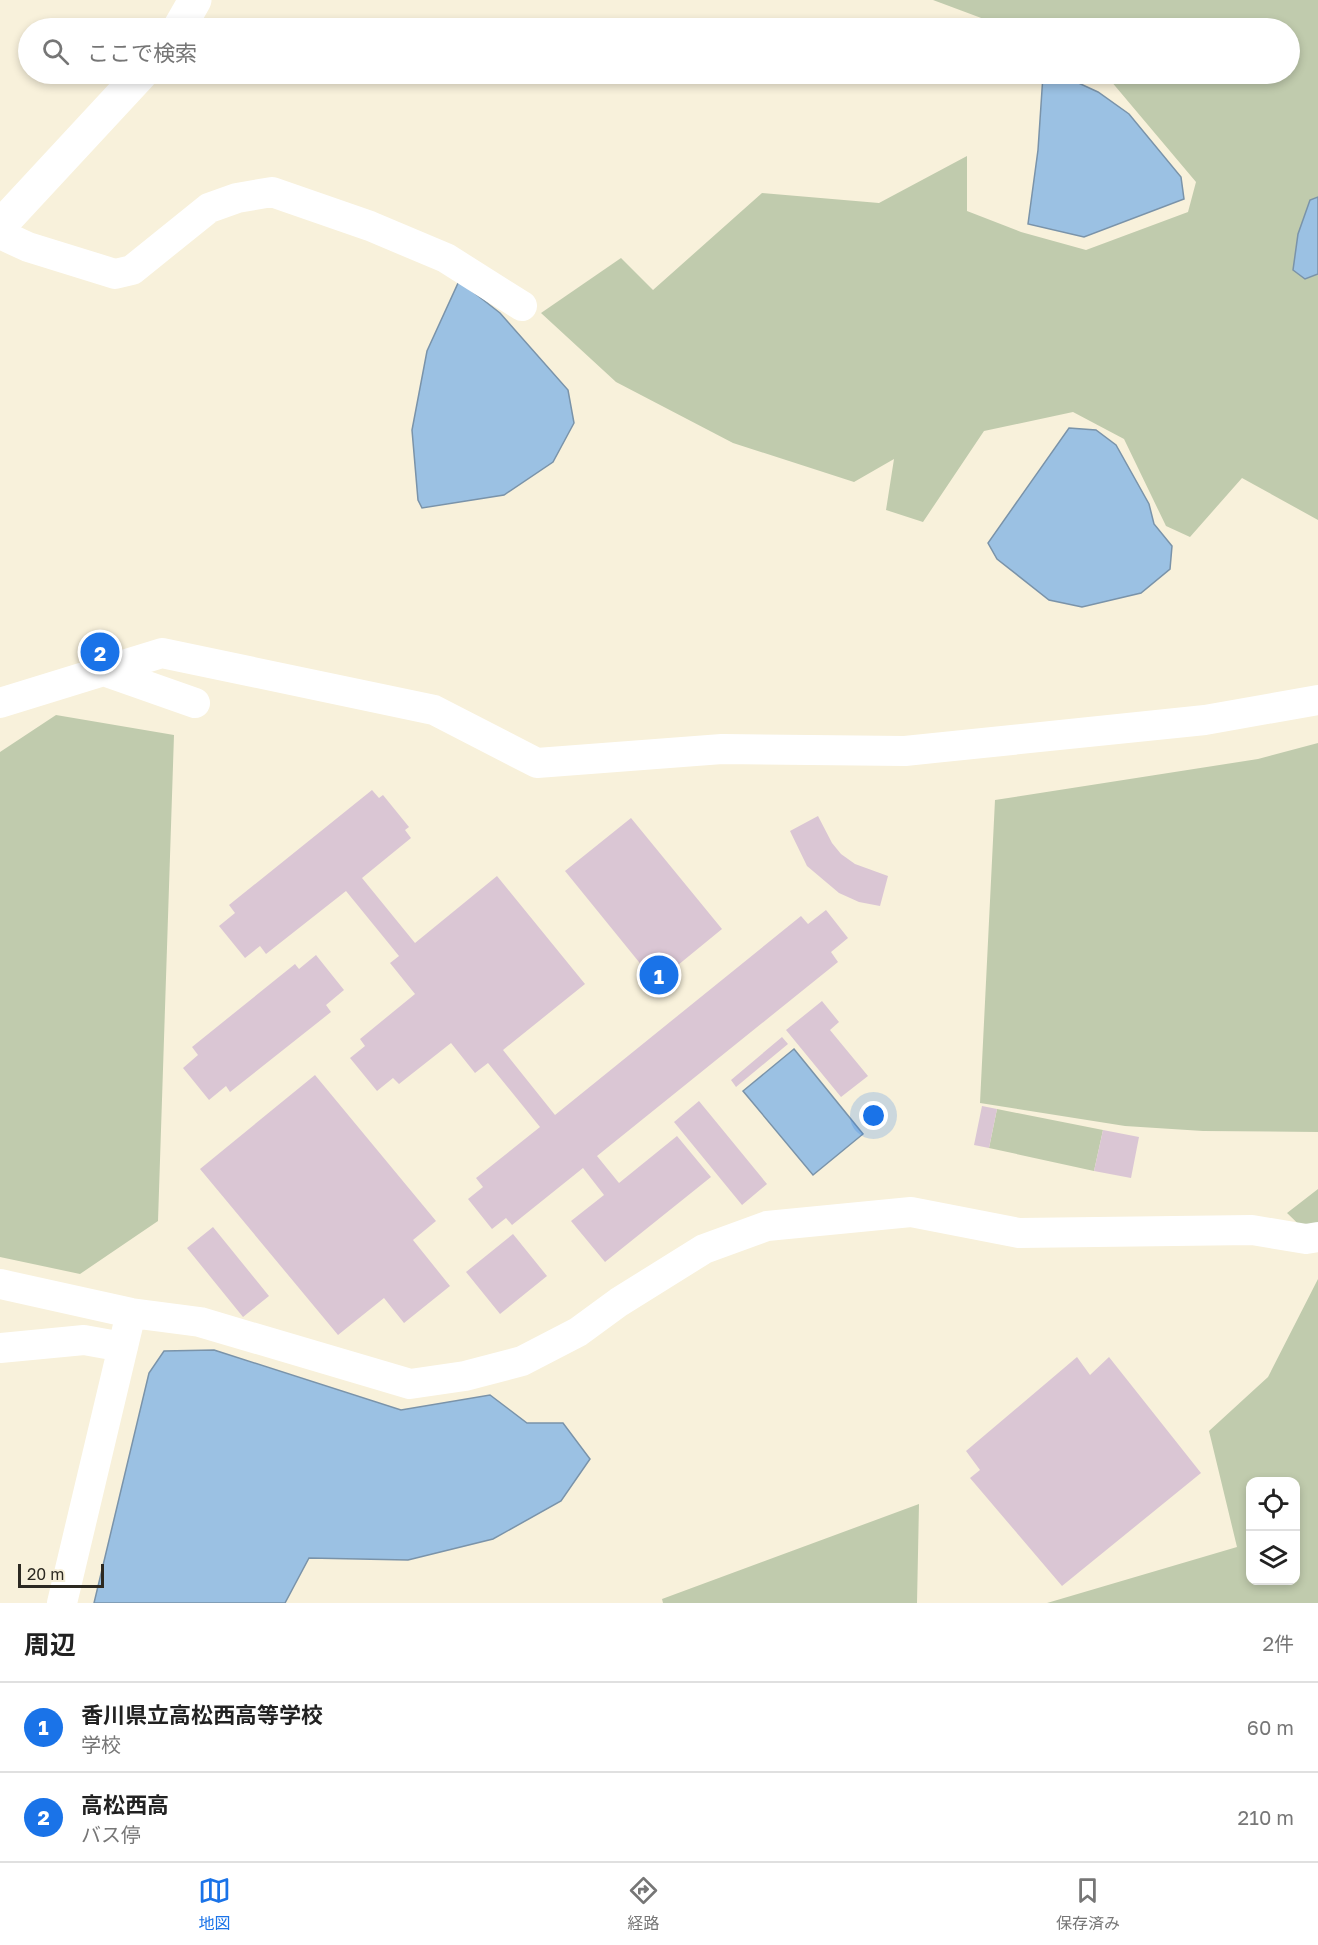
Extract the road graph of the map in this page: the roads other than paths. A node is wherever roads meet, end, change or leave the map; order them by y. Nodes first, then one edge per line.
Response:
1 (195, 0) edge
2 (185, 18) edge
3 (132, 84) edge
4 (0, 226) edge
5 (0, 234) edge
6 (522, 306) dead end
7 (104, 671) junction
8 (1318, 700) edge
9 (0, 703) edge
10 (195, 703) dead end
11 (1318, 1237) edge
12 (0, 1284) edge
13 (131, 1313) junction
14 (123, 1347) junction
15 (0, 1348) edge
16 (62, 1603) edge

1 - 2 street
3 - 4 street
5 - 6 street
7 - 8 street
7 - 9 street
7 - 10 street
11 - 13 street
12 - 13 street
13 - 14 street
14 - 15 street
14 - 16 street

